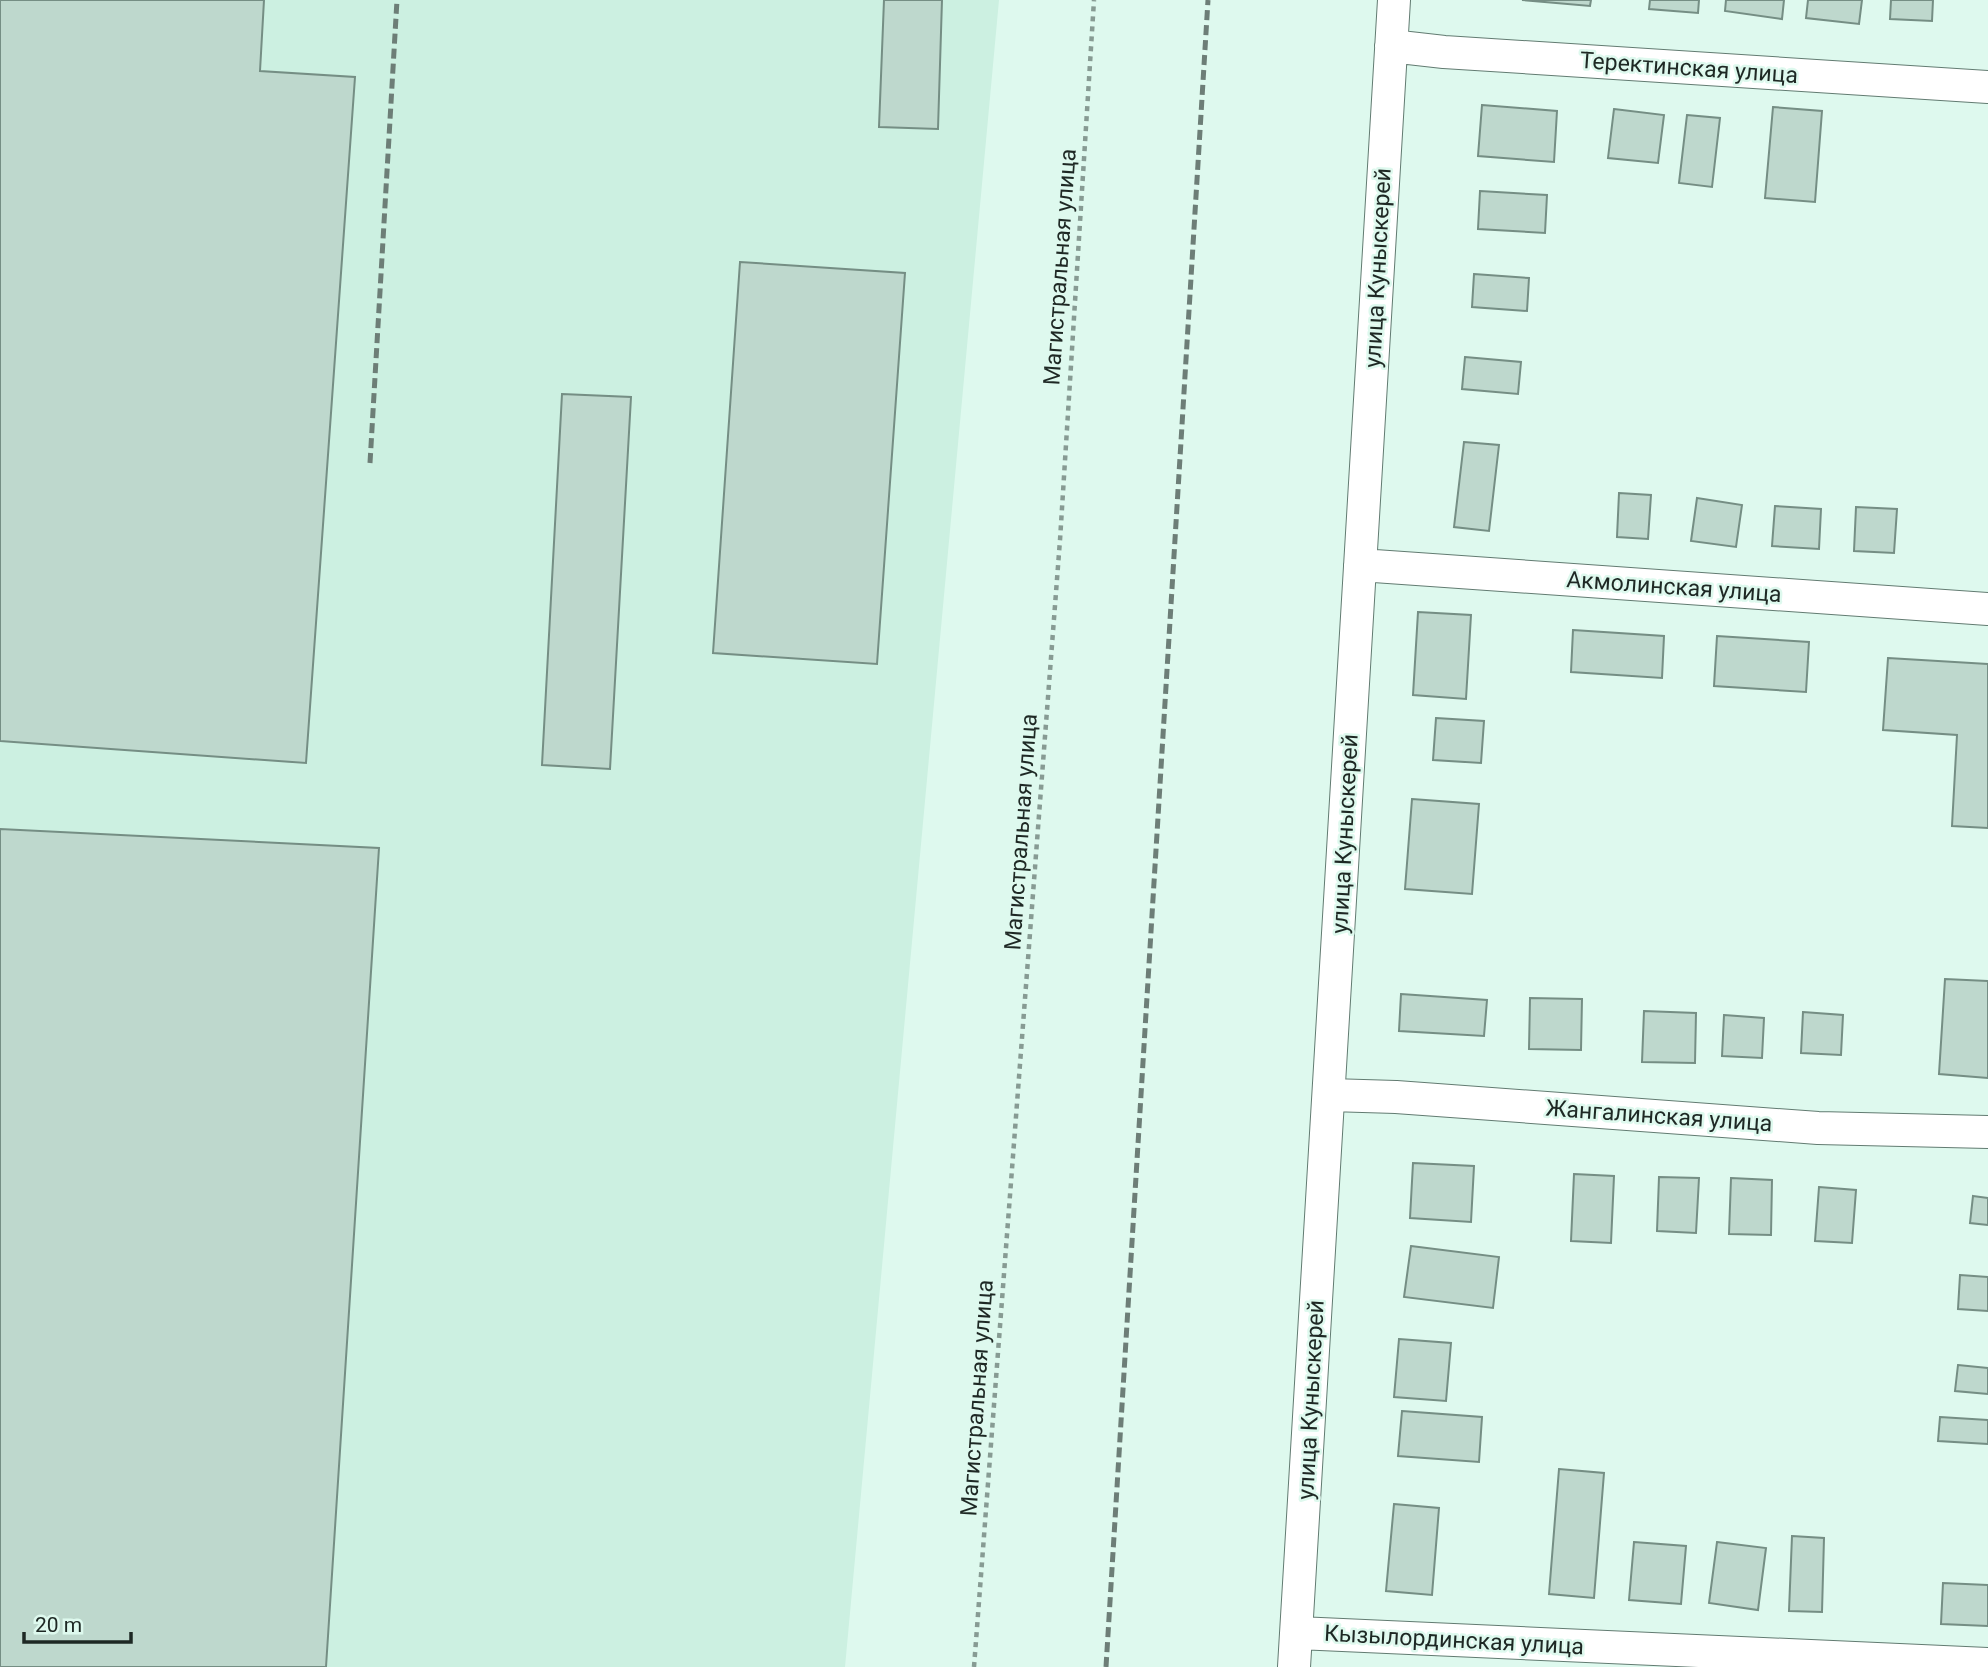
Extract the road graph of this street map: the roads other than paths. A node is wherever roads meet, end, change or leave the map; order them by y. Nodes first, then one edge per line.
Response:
1 (1394, 0) edge
2 (1391, 46) junction
3 (1988, 87) edge
4 (1360, 565) junction
5 (1988, 609) edge
6 (1329, 1095) junction
7 (1988, 1132) edge
8 (1297, 1633) junction
9 (1988, 1664) edge
10 (1294, 1667) edge

1 - 2 street, улица Куныскерей
2 - 3 street, Теректинская улица
2 - 4 street, улица Куныскерей
4 - 5 street, Акмолинская улица
4 - 6 street, улица Куныскерей
6 - 7 street, Жангалинская улица
6 - 8 street, улица Куныскерей
8 - 9 street, Кызылординская улица
8 - 10 street, улица Куныскерей

